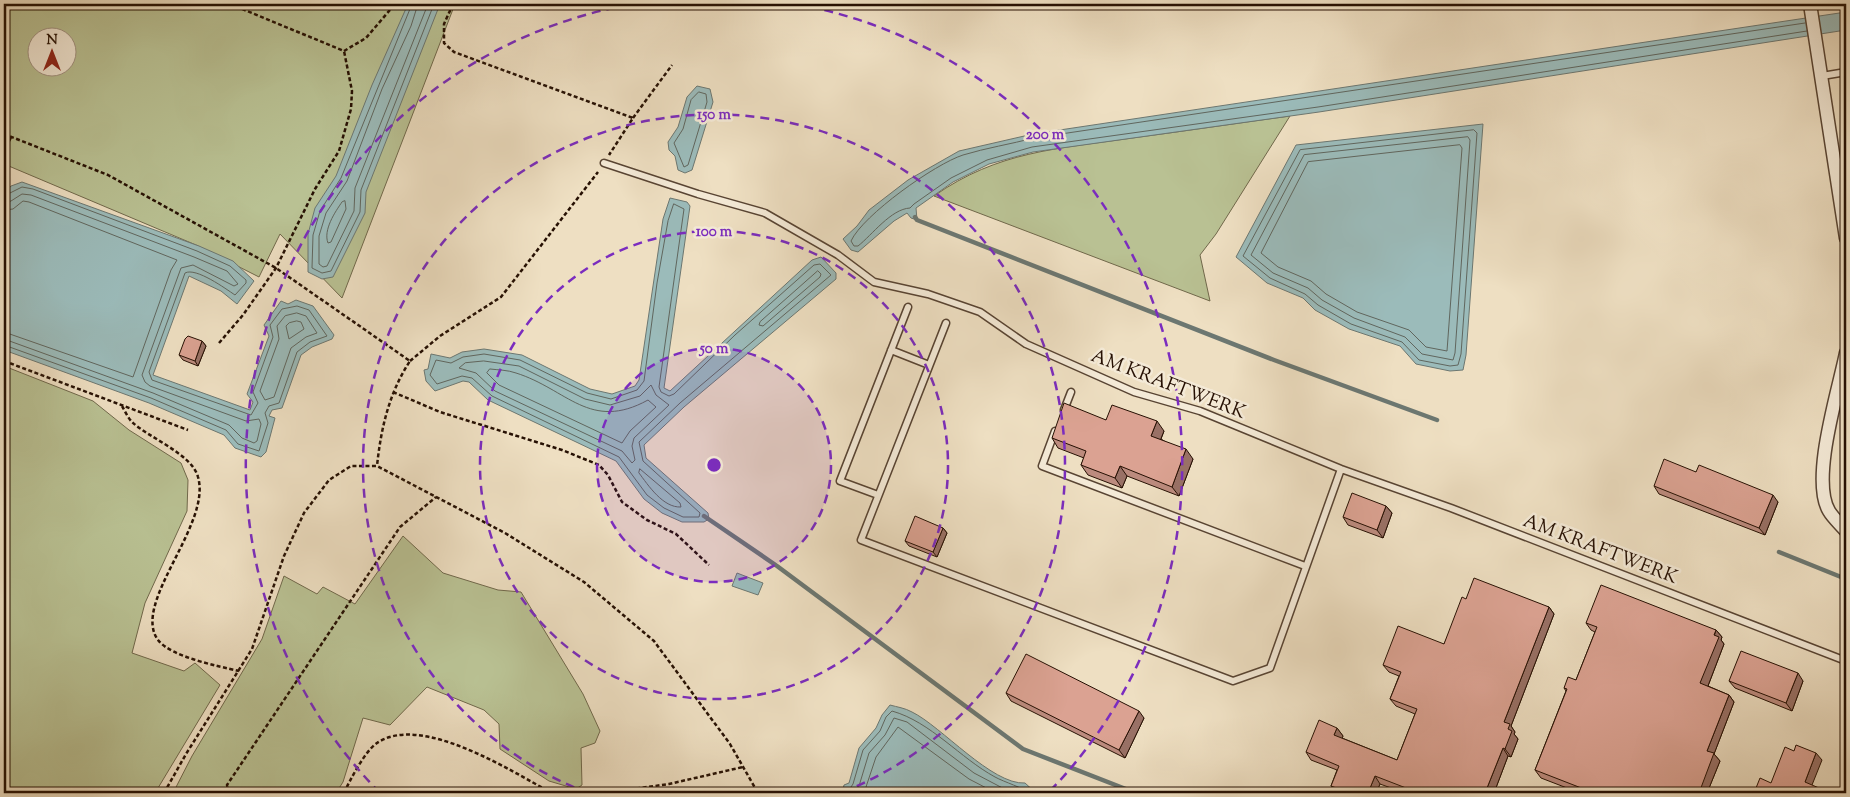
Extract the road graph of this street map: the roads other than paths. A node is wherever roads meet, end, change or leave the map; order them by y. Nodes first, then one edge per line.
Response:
1 (1810, 4) edge
2 (1846, 72) edge
3 (1822, 76) junction
4 (604, 163) road end
5 (1846, 238) edge
6 (908, 307) dead end
7 (946, 322) dead end
8 (891, 350) junction
9 (1846, 353) edge
10 (929, 365) junction
11 (1071, 392) dead end
12 (1341, 469) junction
13 (878, 495) junction
14 (1846, 532) edge
15 (1305, 566) junction
16 (1846, 661) edge

1 - 3 street
2 - 3 lane
3 - 5 street
4 - 12 lane, AM KRAFTWERK
6 - 8 lane
7 - 10 lane
8 - 10 lane
8 - 13 lane
9 - 14 street
10 - 13 lane
11 - 15 lane
12 - 15 lane
12 - 16 lane, AM KRAFTWERK
13 - 15 lane

